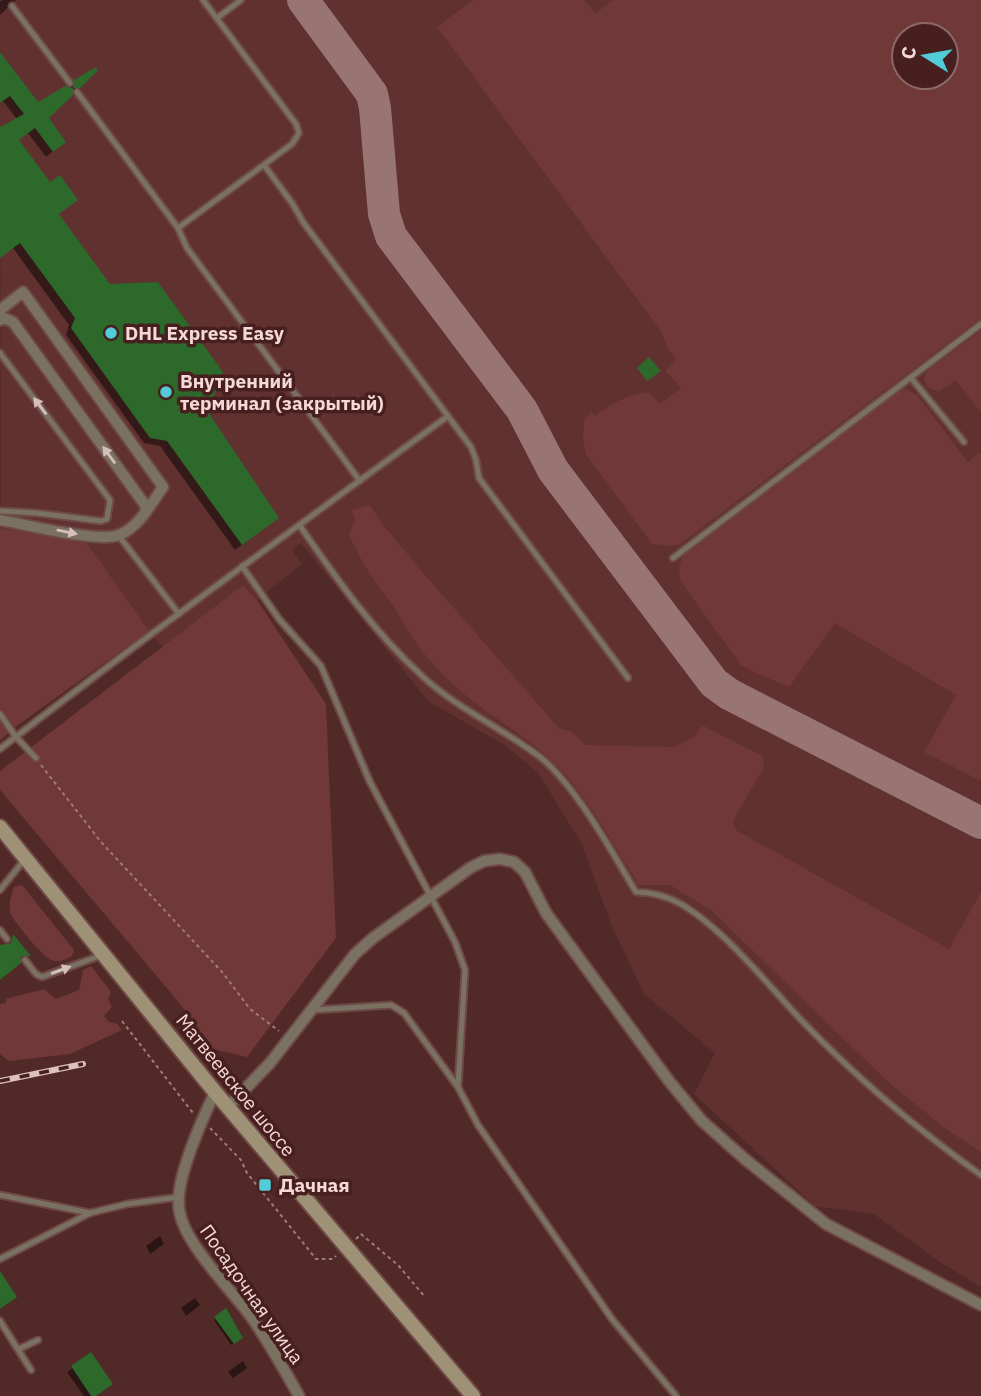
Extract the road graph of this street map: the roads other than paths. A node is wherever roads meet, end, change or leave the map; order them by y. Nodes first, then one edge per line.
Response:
1 (203, 0) edge
2 (241, 0) edge
3 (12, 6) dead end
4 (217, 18) junction
5 (70, 83) dead end
6 (77, 92) dead end
7 (264, 165) junction
8 (178, 228) junction
9 (0, 310) edge
10 (0, 320) edge
11 (981, 324) edge
12 (0, 353) edge
13 (911, 378) junction
14 (449, 416) junction
15 (964, 442) dead end
16 (360, 481) junction
17 (0, 511) edge
18 (146, 511) junction
19 (0, 520) edge
20 (300, 526) junction
21 (118, 535) junction
22 (673, 558) dead end
23 (242, 566) junction
24 (180, 614) junction
25 (628, 678) dead end
26 (0, 714) edge
27 (16, 737) junction
28 (0, 750) edge
29 (36, 758) road end
30 (0, 827) edge
31 (25, 859) junction
32 (0, 890) edge
33 (430, 897) junction
34 (0, 930) edge
35 (7, 939) dead end
36 (102, 955) junction
37 (25, 960) dead end
38 (313, 1010) junction
39 (458, 1087) junction
40 (215, 1092) junction
41 (228, 1107) junction
42 (981, 1175) edge
43 (0, 1195) edge
44 (179, 1197) junction
45 (90, 1213) junction
46 (0, 1258) edge
47 (981, 1305) edge
48 (0, 1321) edge
49 (38, 1340) dead end
50 (19, 1349) junction
51 (31, 1370) dead end
52 (299, 1396) edge
53 (473, 1396) edge
54 (676, 1396) edge

1 - 4 lane
2 - 4 lane
3 - 5 lane
4 - 7 lane
6 - 8 lane
7 - 8 lane
7 - 14 lane
8 - 16 lane
9 - 18 street
18 -> 10 street
11 - 13 lane
17 -> 12 lane
13 - 15 lane
13 - 22 lane
14 - 16 lane
14 - 25 lane
16 - 20 lane
18 - 21 street
19 -> 21 street
20 - 23 lane
20 - 42 lane
21 - 24 lane
23 - 24 lane
23 - 33 lane
24 - 27 lane
26 - 27 lane
27 - 28 lane
27 - 29 lane
30 - 31 main road, Матвеевское шоссе
31 - 32 lane
31 - 36 main road, Матвеевское шоссе
33 - 38 street
33 - 39 lane
33 - 47 street
34 - 35 lane
37 -> 36 lane
36 - 40 main road, Матвеевское шоссе
38 - 39 lane
38 - 41 street
39 - 54 lane
40 - 41 main road, Матвеевское шоссе
40 - 44 street, Посадочная улица
41 - 53 main road, Матвеевское шоссе
43 - 45 lane
44 - 45 lane
44 - 52 street, Посадочная улица
45 - 46 lane
48 - 50 lane
49 - 50 lane
50 - 51 lane

